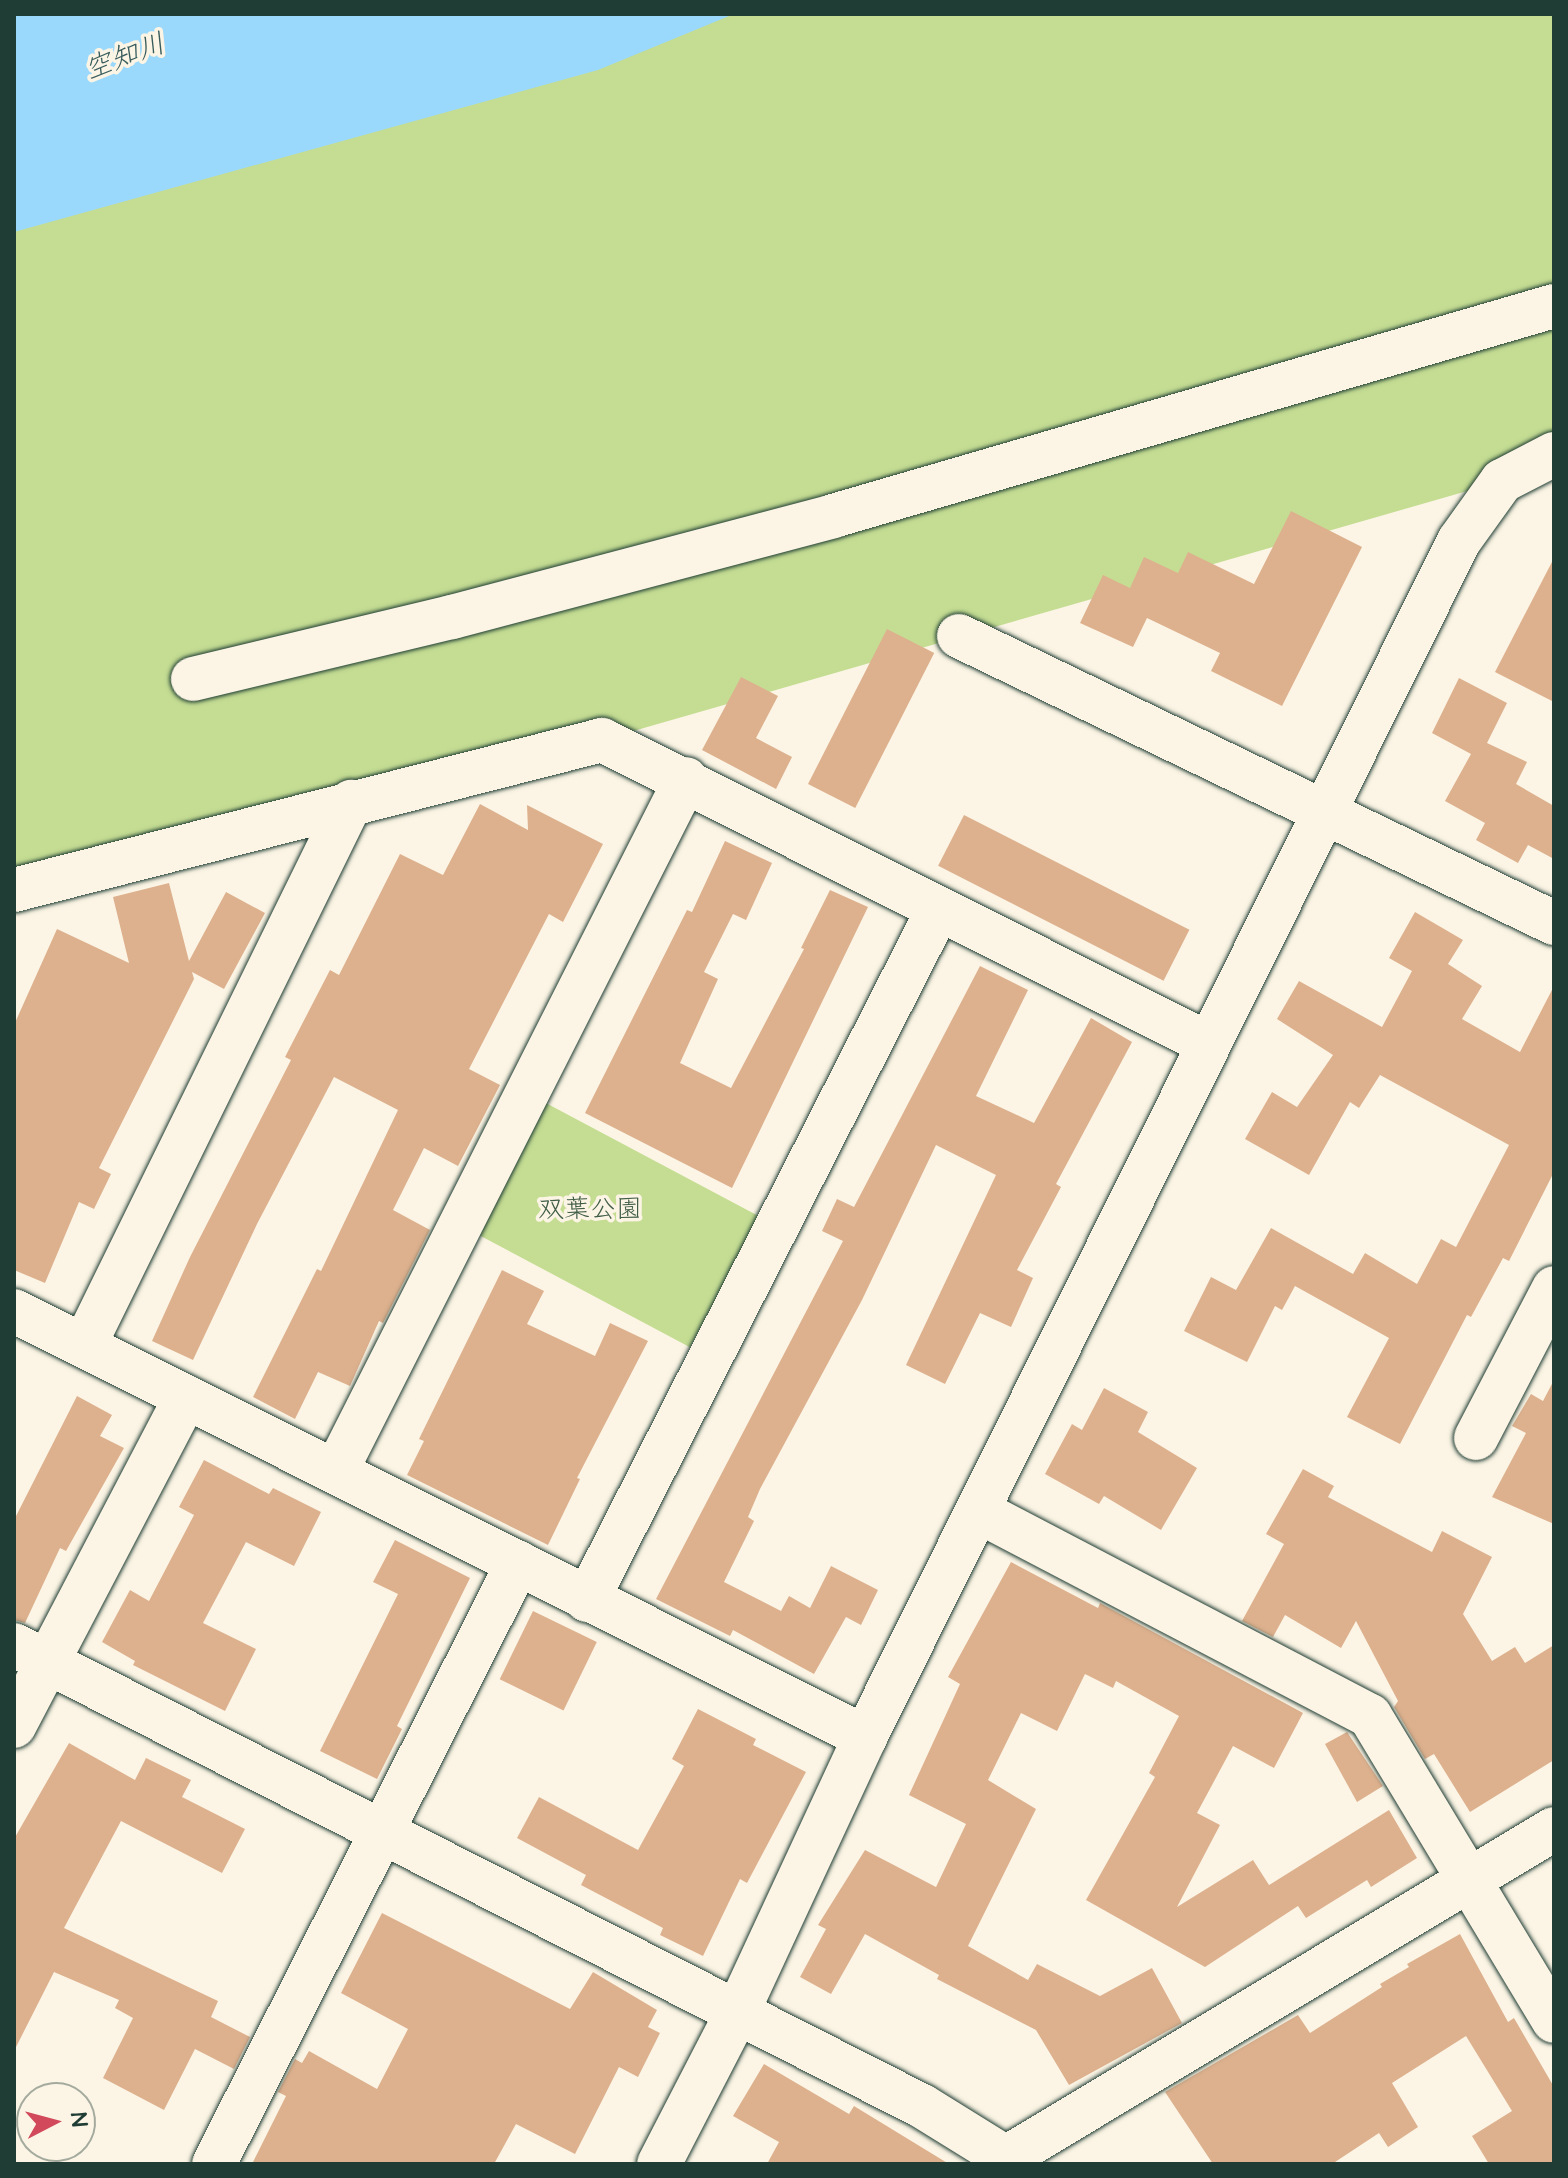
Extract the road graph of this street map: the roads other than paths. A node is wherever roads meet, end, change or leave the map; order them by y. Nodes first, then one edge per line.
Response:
1 (1554, 306) edge
2 (1554, 454) edge
3 (959, 636) dead end
4 (193, 679) dead end
5 (686, 779) junction
6 (351, 802) junction
7 (1326, 814) junction
8 (14, 890) edge
9 (939, 908) junction
10 (1554, 923) edge
11 (1209, 1044) junction
12 (1554, 1288) edge
13 (14, 1311) edge
14 (85, 1344) junction
15 (186, 1397) junction
16 (1476, 1438) dead end
17 (337, 1469) junction
18 (978, 1511) junction
19 (518, 1563) junction
20 (587, 1600) junction
21 (30, 1653) edge
22 (14, 1726) edge
23 (865, 1737) junction
24 (1554, 1829) edge
25 (380, 1831) junction
26 (1470, 1878) junction
27 (737, 2013) junction
28 (1554, 2021) edge
29 (1007, 2161) edge
30 (214, 2164) edge
31 (659, 2164) edge

1 - 4 street
2 - 7 street
3 - 7 street
5 - 6 street
5 - 9 street
5 - 17 street
6 - 8 street
6 - 14 street
7 - 10 street
7 - 11 street
9 - 11 street
9 - 20 street
11 - 18 street
12 - 16 street
13 - 14 street
14 - 15 street
15 - 17 street
15 - 21 street
17 - 19 street
18 - 23 street
18 - 26 street
19 - 20 street
19 - 25 street
20 - 23 street
21 - 22 street
21 - 25 street
23 - 27 street
24 - 26 street
25 - 27 street
25 - 30 street
26 - 28 street
26 - 29 street
27 - 29 street
27 - 31 street

